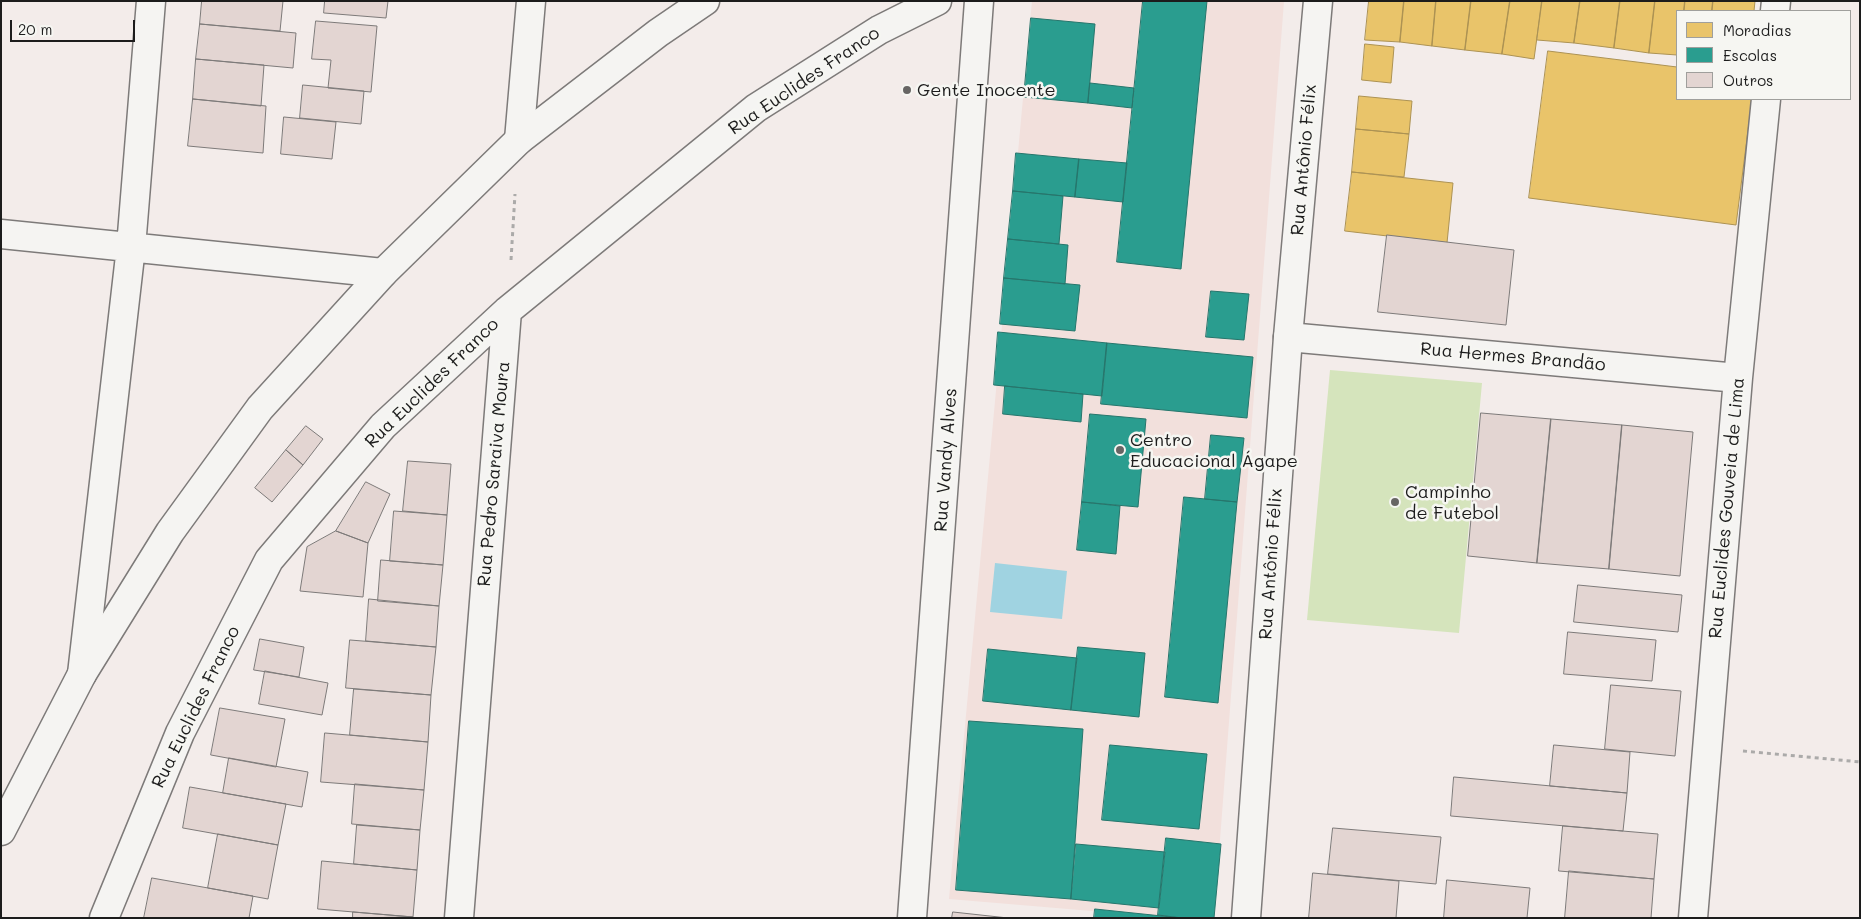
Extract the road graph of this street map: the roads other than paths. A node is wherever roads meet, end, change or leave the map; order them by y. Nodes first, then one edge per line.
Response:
1 (151, 1) edge
2 (531, 1) edge
3 (705, 1) edge
4 (937, 1) edge
5 (979, 1) edge
6 (1318, 1) edge
7 (1766, 100) edge
8 (519, 140) junction
9 (1, 234) edge
10 (131, 247) junction
11 (382, 273) junction
12 (507, 310) junction
13 (1288, 337) junction
14 (1738, 378) junction
15 (82, 674) junction
16 (1, 831) edge
17 (104, 918) edge
18 (459, 918) edge
19 (912, 918) edge
20 (1246, 918) edge
21 (1693, 918) edge

1 - 10 main road
2 - 8 main road
3 - 8 main road
4 - 12 main road, Rua Euclides Franco
5 - 19 main road, Rua Vandy Alves
6 - 13 main road, Rua Antônio Félix
7 - 14 main road, Rua Euclides Gouveia de Lima
8 - 11 main road
9 - 10 main road
10 - 11 main road
10 - 15 main road
11 - 15 main road
12 - 17 main road, Rua Euclides Franco
12 - 18 main road, Rua Pedro Saraiva Moura
13 - 14 main road, Rua Hermes Brandão
13 - 20 main road, Rua Antônio Félix
14 - 21 main road, Rua Euclides Gouveia de Lima
15 - 16 main road

